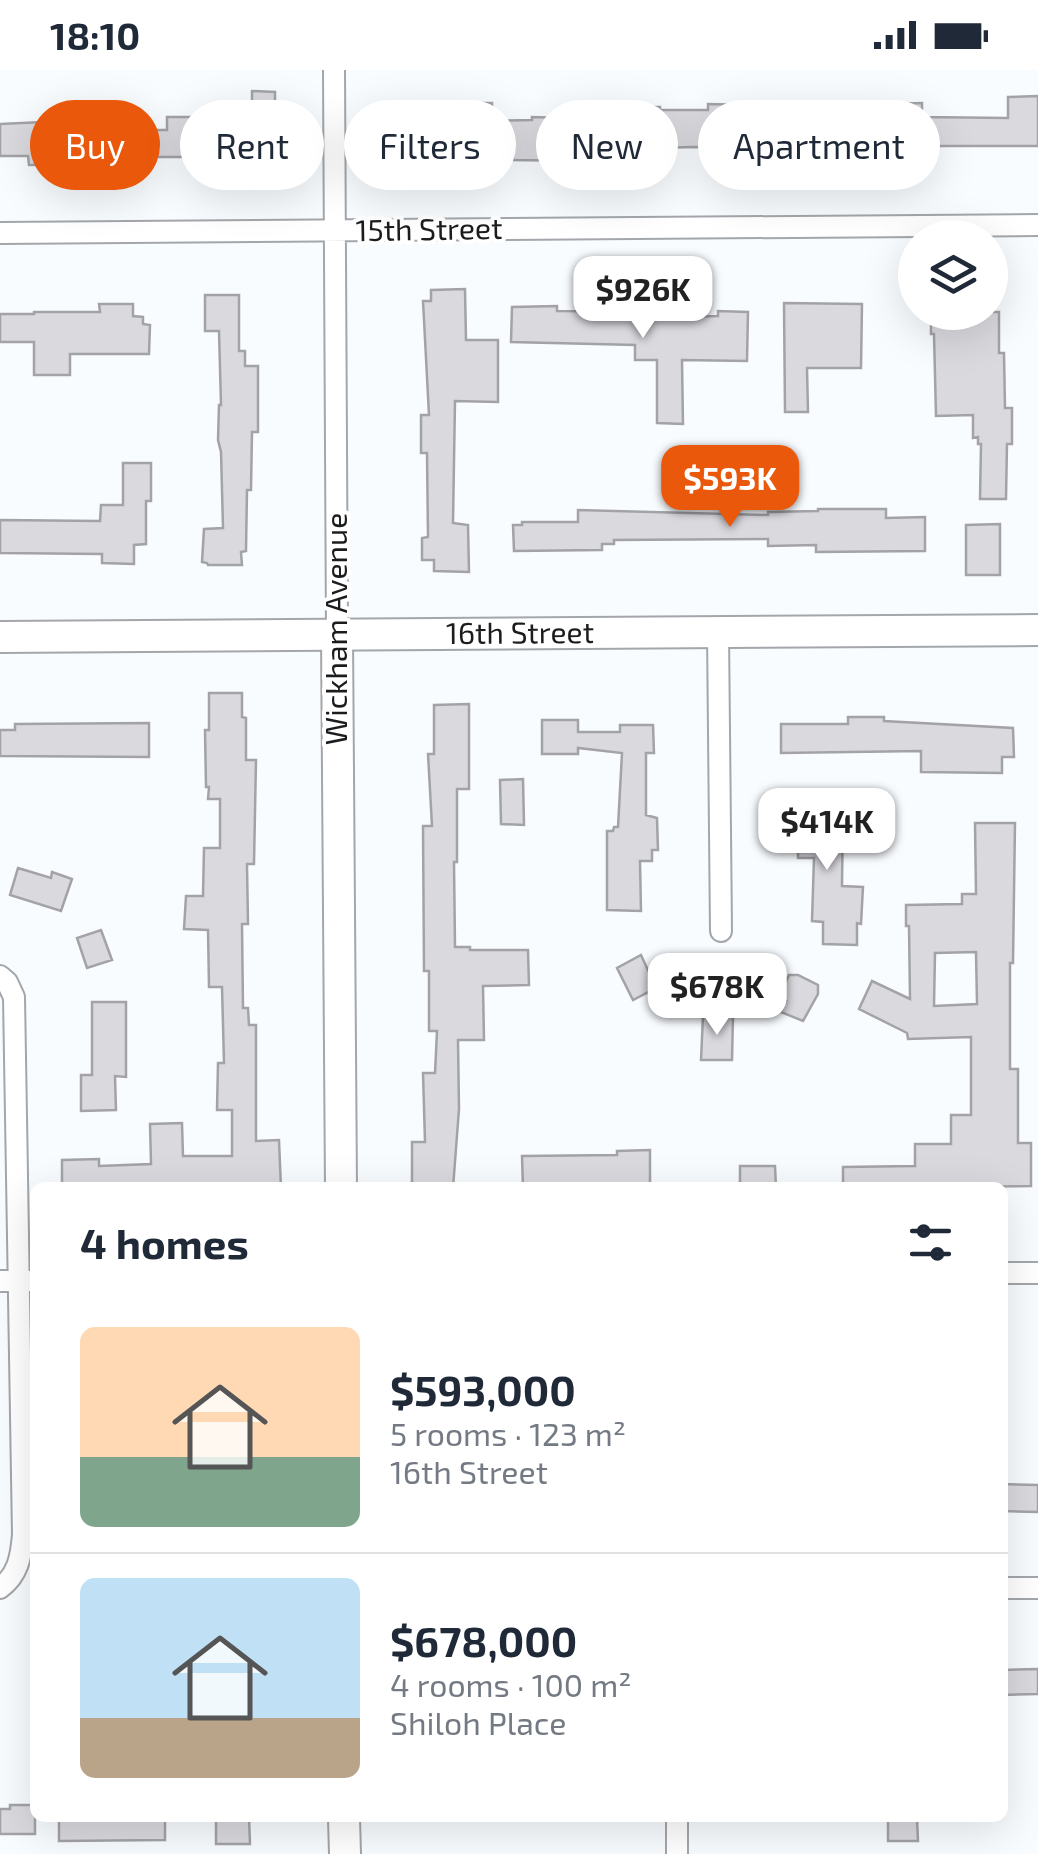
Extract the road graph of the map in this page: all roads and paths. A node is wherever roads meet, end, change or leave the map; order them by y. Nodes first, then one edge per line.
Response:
1 (334, 70) edge
2 (1038, 225) edge
3 (335, 232) junction
4 (0, 233) edge
5 (1038, 630) edge
6 (718, 632) junction
7 (337, 635) junction
8 (0, 638) edge
9 (721, 931) dead end
10 (0, 976) edge
11 (340, 1182) edge
12 (1008, 1273) edge
13 (1038, 1273) edge
14 (18, 1281) edge
15 (0, 1588) edge
16 (1008, 1588) edge
17 (1038, 1588) edge
18 (344, 1822) edge
19 (677, 1822) edge
20 (345, 1854) edge
21 (677, 1854) edge

1 - 3 street, Wickham Avenue
2 - 3 street, 15th Street
3 - 4 street, 15th Street
3 - 7 street, Wickham Avenue
5 - 6 main road, 16th Street
6 - 7 main road, 16th Street
6 - 9 street
7 - 8 main road, 16th Street
7 - 11 main road, Wickham Avenue
10 - 14 street
12 - 13 street
14 - 15 street
16 - 17 street
18 - 20 main road
19 - 21 street

